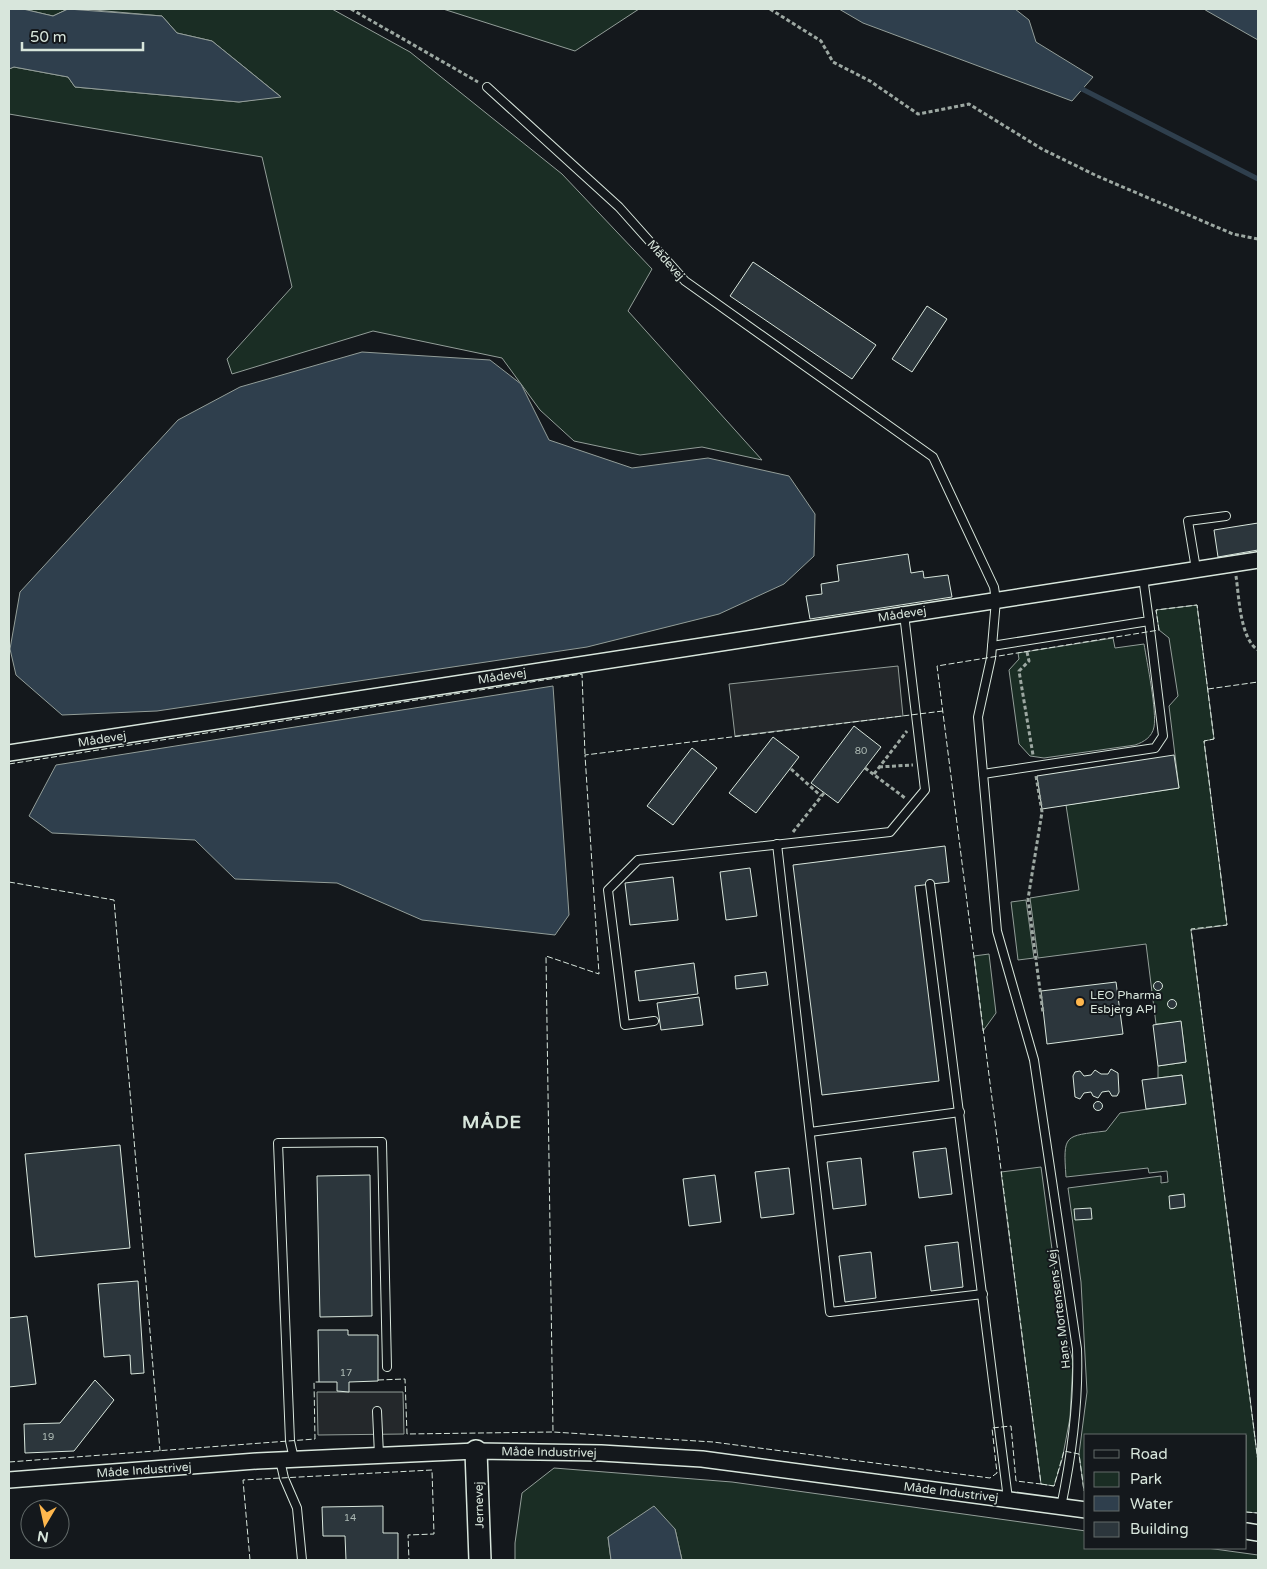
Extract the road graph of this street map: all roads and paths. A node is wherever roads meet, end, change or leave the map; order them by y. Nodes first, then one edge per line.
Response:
1 (351, 9) edge
2 (770, 9) edge
3 (488, 87) joint
4 (1258, 239) edge
5 (1226, 516) dead end
6 (1258, 560) edge
7 (1234, 563) junction
8 (1196, 569) junction
9 (1144, 577) junction
10 (996, 600) junction
11 (904, 614) junction
12 (1150, 621) junction
13 (992, 646) junction
14 (1258, 650) edge
15 (1027, 652) dead end
16 (915, 720) junction
17 (9, 753) edge
18 (921, 764) junction
19 (1034, 766) junction
20 (865, 768) dead end
21 (878, 768) junction
22 (791, 769) dead end
23 (874, 774) junction
24 (983, 774) junction
25 (913, 804) junction
26 (780, 844) junction
27 (930, 884) dead end
28 (1043, 1013) dead end
29 (654, 1021) dead end
30 (960, 1112) junction
31 (810, 1132) junction
32 (983, 1294) junction
33 (387, 1367) dead end
34 (377, 1411) dead end
35 (476, 1451) junction
36 (379, 1455) junction
37 (287, 1460) junction
38 (9, 1480) edge
39 (1008, 1500) junction
40 (1061, 1507) junction
41 (1084, 1510) edge
42 (302, 1560) edge
43 (480, 1560) edge

1 - 3 path
2 - 4 path
3 - 10 lane, Mådevej
5 - 8 lane
6 - 7 street, Mådevej
7 - 8 street, Mådevej
7 - 14 path
8 - 9 street, Mådevej
9 - 10 street, Mådevej
9 - 12 lane
10 - 11 street, Mådevej
10 - 13 lane, Hans Mortensens Vej
11 - 16 lane
11 - 17 street, Mådevej
12 - 13 lane
12 - 19 lane
13 - 24 lane, Hans Mortensens Vej
15 - 19 path
16 - 18 lane
16 - 21 path
18 - 21 path
18 - 25 lane
19 - 24 lane
19 - 28 path
20 - 23 path
21 - 23 path
22 - 26 path
23 - 25 path
24 - 40 lane, Hans Mortensens Vej
25 - 26 lane
26 - 29 lane
26 - 31 lane
27 - 30 lane
30 - 31 lane
30 - 32 lane
31 - 32 lane
32 - 39 lane
33 - 37 lane
34 - 36 lane
35 - 36 street, Måde Industrivej
35 - 39 street, Måde Industrivej
35 - 43 street, Jernevej
36 - 37 street, Måde Industrivej
37 - 38 street, Måde Industrivej
37 - 42 lane
39 - 40 street, Måde Industrivej
40 - 41 street, Måde Industrivej

